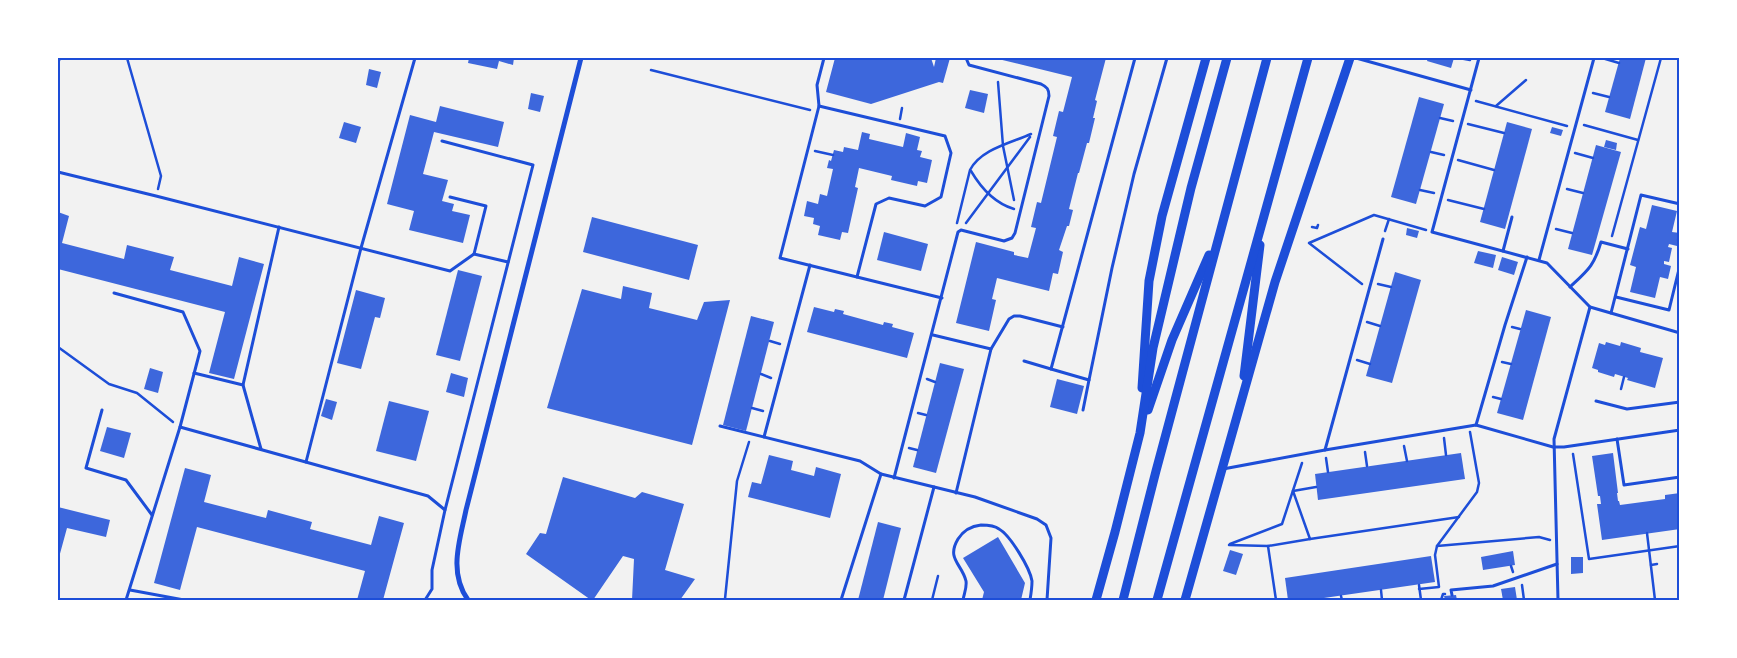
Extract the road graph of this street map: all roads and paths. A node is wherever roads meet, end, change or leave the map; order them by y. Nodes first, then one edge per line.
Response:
1 (60, 58) edge
2 (127, 58) edge
3 (415, 58) edge
4 (581, 58) edge
5 (824, 58) edge
6 (966, 58) edge
7 (1135, 58) edge
8 (1167, 58) edge
9 (1206, 58) edge
10 (1227, 58) edge
11 (1267, 58) edge
12 (1308, 58) edge
13 (1350, 58) edge
14 (1356, 58) edge
15 (1460, 58) edge
16 (1480, 58) edge
17 (1594, 58) edge
18 (1602, 58) edge
19 (1662, 58) edge
20 (1470, 60) dead end
21 (58, 63) edge
22 (1619, 63) dead end
23 (651, 70) dead end
24 (998, 73) junction
25 (1526, 80) dead end
26 (1471, 90) junction
27 (1592, 92) dead end
28 (1609, 97) dead end
29 (1469, 98) dead end
30 (819, 106) junction
31 (1496, 106) junction
32 (818, 112) junction
33 (1440, 118) dead end
34 (1453, 121) dead end
35 (1462, 122) junction
36 (1583, 124) dead end
37 (1575, 128) junction
38 (1504, 133) dead end
39 (1638, 140) junction
40 (442, 141) dead end
41 (1003, 146) junction
42 (809, 149) junction
43 (1430, 152) dead end
44 (1575, 153) dead end
45 (833, 156) dead end
46 (1444, 156) dead end
47 (1452, 158) junction
48 (1593, 158) dead end
49 (1007, 168) junction
50 (970, 170) junction
51 (1494, 170) dead end
52 (58, 172) edge
53 (1566, 189) dead end
54 (1420, 190) dead end
55 (1434, 193) dead end
56 (1583, 193) dead end
57 (988, 194) junction
58 (156, 196) junction
59 (450, 197) dead end
60 (1441, 198) junction
61 (1680, 204) edge
62 (1017, 209) junction
63 (1484, 209) dead end
64 (1264, 214) junction
65 (1019, 216) junction
66 (1512, 217) dead end
67 (1389, 219) junction
68 (1318, 225) dead end
69 (279, 227) junction
70 (1312, 227) dead end
71 (1554, 228) dead end
72 (960, 231) junction
73 (1432, 232) junction
74 (1572, 233) dead end
75 (1219, 234) junction
76 (1382, 240) joint
77 (1610, 245) junction
78 (361, 248) junction
79 (1628, 249) junction
80 (1504, 251) junction
81 (474, 254) junction
82 (1527, 257) junction
83 (1539, 260) junction
84 (508, 262) junction
85 (810, 265) junction
86 (1680, 265) edge
87 (857, 277) junction
88 (1377, 284) dead end
89 (1391, 287) dead end
90 (1570, 287) junction
91 (1369, 289) junction
92 (114, 294) dead end
93 (1616, 297) junction
94 (942, 298) junction
95 (1590, 307) junction
96 (1611, 313) junction
97 (1367, 322) dead end
98 (1380, 326) dead end
99 (1063, 327) junction
100 (1680, 333) edge
101 (933, 335) junction
102 (770, 341) dead end
103 (788, 346) junction
104 (58, 347) edge
105 (991, 349) junction
106 (1350, 358) junction
107 (1024, 361) dead end
108 (1370, 364) dead end
109 (1051, 369) junction
110 (194, 373) junction
111 (1624, 377) dead end
112 (1089, 380) junction
113 (244, 385) junction
114 (1620, 389) dead end
115 (1596, 401) dead end
116 (1680, 402) edge
117 (1240, 406) junction
118 (102, 410) dead end
119 (1083, 410) dead end
120 (1476, 425) junction
121 (720, 426) dead end
122 (1469, 426) junction
123 (180, 427) junction
124 (1680, 430) edge
125 (1140, 433) junction
126 (752, 434) junction
127 (764, 437) junction
128 (1444, 438) dead end
129 (1617, 439) junction
130 (1404, 444) dead end
131 (1572, 445) junction
132 (1553, 447) junction
133 (260, 449) junction
134 (1325, 450) junction
135 (1365, 450) dead end
136 (1446, 455) dead end
137 (1326, 457) dead end
138 (1303, 460) dead end
139 (1406, 461) dead end
140 (306, 462) junction
141 (1367, 466) dead end
142 (1222, 470) junction
143 (1328, 472) dead end
144 (881, 474) junction
145 (894, 478) junction
146 (1680, 478) edge
147 (934, 487) junction
148 (1316, 487) dead end
149 (1293, 491) junction
150 (956, 493) junction
151 (446, 510) junction
152 (153, 515) junction
153 (1459, 518) junction
154 (1647, 533) dead end
155 (1310, 539) junction
156 (1556, 542) junction
157 (1268, 546) junction
158 (1437, 546) junction
159 (1680, 546) edge
160 (1671, 547) junction
161 (1649, 550) junction
162 (1672, 554) dead end
163 (1557, 564) junction
164 (1657, 564) dead end
165 (1651, 565) junction
166 (938, 576) dead end
167 (1521, 576) junction
168 (1419, 585) dead end
169 (1419, 589) junction
170 (130, 590) junction
171 (1381, 590) dead end
172 (1452, 595) dead end
173 (1341, 596) dead end
174 (126, 600) edge
175 (184, 600) edge
176 (425, 600) edge
177 (468, 600) edge
178 (728, 600) edge
179 (841, 600) edge
180 (904, 600) edge
181 (932, 600) edge
182 (963, 600) edge
183 (1030, 600) edge
184 (1047, 600) edge
185 (1096, 600) edge
186 (1123, 600) edge
187 (1157, 600) edge
188 (1185, 600) edge
189 (1276, 600) edge
190 (1342, 600) edge
191 (1382, 600) edge
192 (1421, 600) edge
193 (1524, 600) edge
194 (1558, 600) edge
195 (1655, 600) edge

1 - 21 path
2 - 58 path
3 - 78 lane
4 - 177 street
5 - 30 lane
6 - 24 lane
7 - 99 lane
8 - 112 lane
9 - 125 main road
10 - 125 main road
11 - 75 main road
12 - 64 main road
13 - 117 main road
14 - 26 lane
15 - 20 path
16 - 26 lane
17 - 37 lane
18 - 22 path
19 - 39 path
23 - 32 path
24 - 41 path
24 - 65 lane
25 - 31 path
26 - 35 lane
27 - 28 path
29 - 31 path
30 - 32 lane
30 - 87 lane
31 - 37 path
32 - 42 lane
33 - 34 path
35 - 38 path
35 - 47 lane
36 - 39 path
37 - 83 lane
39 - 77 path
40 - 84 lane
41 - 49 path
41 - 49 path
41 - 50 path
42 - 45 path
42 - 85 lane
43 - 46 path
44 - 48 path
47 - 51 path
47 - 60 lane
49 - 57 path
49 - 62 path
50 - 57 path
50 - 72 path
52 - 58 lane
53 - 56 path
54 - 55 path
57 - 62 path
57 - 72 path
58 - 69 lane
59 - 81 lane
60 - 63 path
60 - 73 lane
61 - 79 lane
62 - 65 path
64 - 117 main road
64 - 187 main road
65 - 72 lane
66 - 80 lane
67 - 73 path
67 - 76 path
67 - 91 path
68 - 70 path
69 - 78 lane
69 - 113 lane
71 - 74 path
72 - 94 lane
73 - 80 lane
75 - 125 main road
75 - 186 main road
76 - 91 lane
77 - 79 lane
77 - 90 lane
78 - 81 lane
78 - 140 lane
79 - 93 lane
80 - 82 lane
81 - 84 lane
82 - 83 lane
82 - 120 lane
83 - 90 lane
84 - 151 lane
85 - 87 lane
85 - 103 lane
86 - 93 lane
87 - 94 lane
88 - 89 path
90 - 95 lane
91 - 106 lane
92 - 110 lane
93 - 96 lane
94 - 101 lane
95 - 96 lane
95 - 132 lane
96 - 100 lane
97 - 98 path
99 - 105 lane
99 - 109 lane
101 - 105 lane
101 - 145 lane
102 - 103 path
103 - 127 lane
104 - 123 path
105 - 150 lane
106 - 108 path
106 - 134 lane
107 - 109 lane
109 - 112 lane
110 - 113 lane
110 - 123 lane
111 - 114 path
112 - 119 lane
113 - 133 lane
115 - 116 lane
117 - 142 main road
118 - 152 lane
120 - 122 lane
120 - 132 lane
121 - 126 lane
122 - 134 lane
122 - 153 path
123 - 133 lane
123 - 152 lane
124 - 129 lane
125 - 185 main road
126 - 127 lane
126 - 178 path
127 - 144 lane
128 - 136 path
129 - 131 lane
129 - 146 lane
130 - 139 path
131 - 132 lane
131 - 161 path
132 - 156 lane
133 - 140 lane
134 - 142 lane
135 - 141 path
137 - 143 path
138 - 149 path
140 - 151 lane
142 - 188 main road
144 - 145 lane
144 - 179 lane
145 - 147 lane
147 - 150 lane
147 - 180 lane
148 - 149 path
149 - 155 path
149 - 157 path
150 - 184 lane
151 - 176 lane
152 - 170 lane
153 - 155 path
153 - 158 path
154 - 161 path
155 - 157 path
156 - 158 path
156 - 163 lane
157 - 189 path
158 - 169 path
159 - 160 path
160 - 161 path
160 - 162 path
161 - 165 path
163 - 167 lane
163 - 194 lane
164 - 165 path
165 - 195 path
166 - 181 path
167 - 172 lane
167 - 193 path
168 - 169 path
169 - 192 path
170 - 174 lane
170 - 175 lane
171 - 191 path
173 - 190 path
182 - 183 lane

